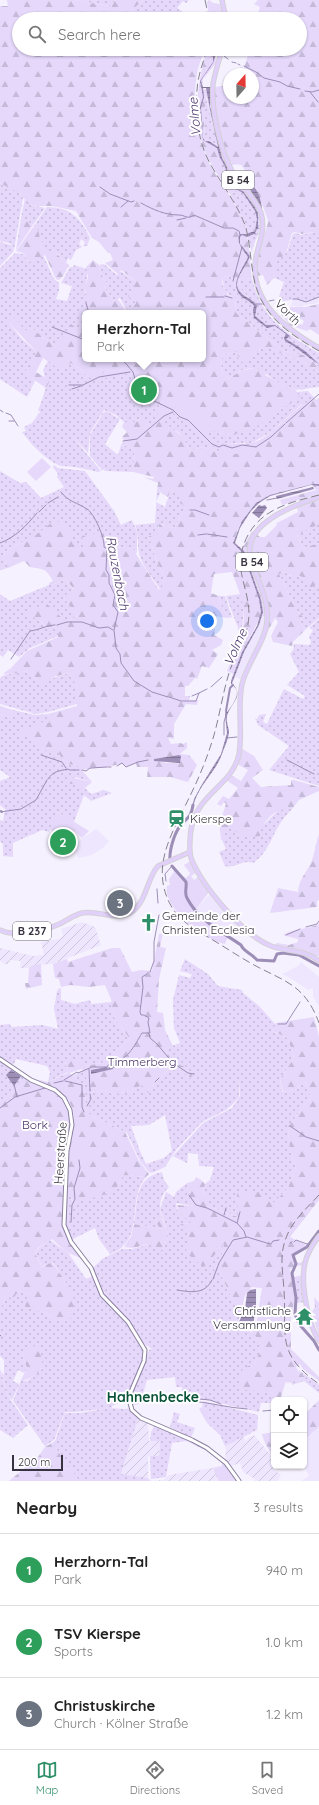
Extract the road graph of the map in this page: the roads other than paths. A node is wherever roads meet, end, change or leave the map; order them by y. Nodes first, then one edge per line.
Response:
1 (222, 0) edge
2 (225, 12) edge
3 (220, 56) edge
4 (319, 348) edge
5 (319, 497) edge
6 (190, 852) junction
7 (0, 930) edge
8 (319, 961) edge
9 (0, 1059) edge
10 (319, 1236) edge
11 (319, 1341) edge
12 (239, 1481) edge

1 - 2 main road
3 - 4 main road, Vorth / B 54
5 - 6 main road, B 54
6 - 7 main road, B 237
6 - 8 main road, B 54
9 - 12 main road, Heerstraße
10 - 11 main road

